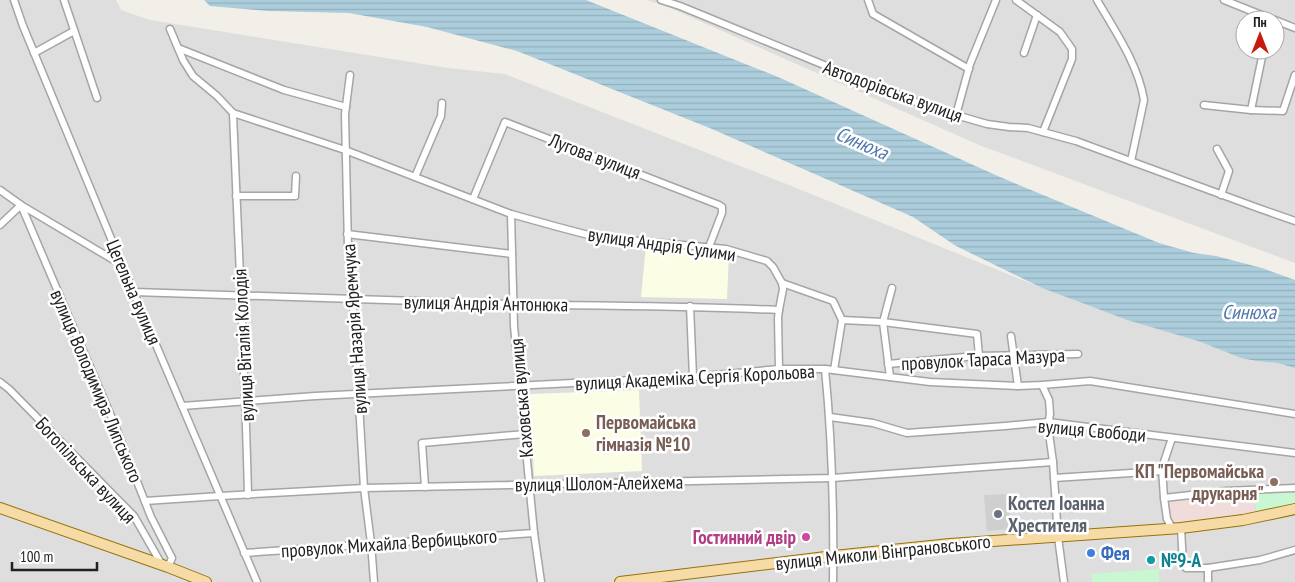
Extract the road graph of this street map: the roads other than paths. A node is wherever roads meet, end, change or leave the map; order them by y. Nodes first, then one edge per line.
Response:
1 (14, 0) edge
2 (64, 0) edge
3 (661, 0) edge
4 (868, 0) edge
5 (996, 0) edge
6 (1016, 0) edge
7 (1097, 0) edge
8 (1226, 0) edge
9 (1250, 10) edge
10 (1037, 15) junction
11 (170, 29) dead end
12 (74, 31) junction
13 (178, 48) junction
14 (34, 52) junction
15 (1024, 53) dead end
16 (1261, 60) edge
17 (969, 69) junction
18 (350, 75) dead end
19 (1295, 75) edge
20 (1288, 96) junction
21 (98, 98) dead end
22 (1295, 99) edge
23 (442, 103) dead end
24 (1204, 106) dead end
25 (346, 107) junction
26 (1251, 110) junction
27 (233, 113) junction
28 (956, 116) junction
29 (1043, 132) junction
30 (1217, 149) dead end
31 (345, 150) junction
32 (1131, 161) junction
33 (296, 176) dead end
34 (415, 177) junction
35 (0, 190) edge
36 (1221, 195) junction
37 (236, 196) junction
38 (473, 199) junction
39 (21, 205) junction
40 (510, 214) junction
41 (1295, 221) edge
42 (0, 225) edge
43 (348, 234) junction
44 (708, 247) junction
45 (512, 254) junction
46 (122, 265) junction
47 (782, 283) junction
48 (892, 288) dead end
49 (134, 292) junction
50 (240, 295) junction
51 (353, 299) junction
52 (514, 304) junction
53 (690, 306) junction
54 (779, 310) junction
55 (842, 320) junction
56 (883, 322) junction
57 (1011, 336) dead end
58 (1078, 354) dead end
59 (979, 356) junction
60 (1014, 356) junction
61 (888, 364) junction
62 (779, 369) junction
63 (825, 369) junction
64 (834, 370) junction
65 (693, 377) junction
66 (890, 377) junction
67 (0, 382) edge
68 (1042, 385) junction
69 (520, 386) junction
70 (1018, 386) junction
71 (359, 394) junction
72 (246, 401) junction
73 (182, 406) junction
74 (1295, 414) edge
75 (830, 417) junction
76 (1048, 422) junction
77 (525, 434) junction
78 (1172, 438) junction
79 (1295, 453) edge
80 (1053, 462) junction
81 (1162, 471) junction
82 (832, 478) junction
83 (1054, 478) junction
84 (529, 484) junction
85 (425, 487) junction
86 (364, 488) junction
87 (1295, 488) edge
88 (248, 494) junction
89 (220, 496) junction
90 (1164, 498) junction
91 (145, 501) junction
92 (1295, 509) edge
93 (2, 511) edge
94 (1177, 528) junction
95 (534, 533) junction
96 (1058, 537) junction
97 (371, 543) junction
98 (1295, 550) edge
99 (244, 553) junction
100 (834, 556) junction
101 (165, 566) junction
102 (1208, 568) junction
103 (206, 582) edge
104 (257, 582) edge
105 (374, 582) edge
106 (541, 582) edge
107 (620, 582) edge
108 (833, 582) edge
109 (1064, 582) edge
110 (1208, 582) edge

1 - 14 street, Цегельна вулиця
2 - 12 street
3 - 28 street, Автодорівська вулиця
4 - 17 street
5 - 17 street
6 - 10 street
7 - 32 street
8 - 9 street
10 - 15 street
10 - 29 street
11 - 13 street, вулиця Андрія Сулими
12 - 14 street
12 - 21 street
13 - 25 street
13 - 27 street, вулиця Андрія Сулими
14 - 46 street, Цегельна вулиця
16 - 26 street
17 - 28 street
18 - 25 street, вулиця Назарія Яремчука
19 - 20 street
20 - 22 street
20 - 26 street
23 - 34 street
24 - 26 street
25 - 31 street, вулиця Назарія Яремчука
27 - 31 street, вулиця Андрія Сулими
27 - 37 street, вулиця Віталія Колодія
28 - 29 street, Автодорівська вулиця
29 - 32 street, Автодорівська вулиця
30 - 36 street
31 - 34 street, вулиця Андрія Сулими
31 - 43 street, вулиця Назарія Яремчука
32 - 36 street, Автодорівська вулиця
33 - 37 street
34 - 38 street, вулиця Андрія Сулими
35 - 39 street
36 - 41 street, Автодорівська вулиця
37 - 50 street, вулиця Віталія Колодія
38 - 40 street, вулиця Андрія Сулими
38 - 44 street, Лугова вулиця
39 - 42 street
39 - 46 street
39 - 91 street, вулиця Володимира Липського
40 - 44 street, вулиця Андрія Сулими
40 - 45 street, Каховська вулиця
43 - 45 street
43 - 51 street, вулиця Назарія Яремчука
44 - 47 street, вулиця Андрія Сулими
45 - 52 street, Каховська вулиця
46 - 49 street, Цегельна вулиця
47 - 54 street
47 - 55 street
48 - 56 street
49 - 50 street, вулиця Андрія Антонюка
49 - 73 street, Цегельна вулиця
50 - 51 street, вулиця Андрія Антонюка
50 - 72 street, вулиця Віталія Колодія
51 - 52 street, вулиця Андрія Антонюка
51 - 71 street, вулиця Назарія Яремчука
52 - 53 street, вулиця Андрія Антонюка
52 - 69 street, Каховська вулиця
53 - 54 street, вулиця Андрія Антонюка
53 - 65 street
54 - 62 street
55 - 56 street
55 - 64 street
56 - 59 street
56 - 61 street
57 - 60 street
58 - 60 street, провулок Тараса Мазура
59 - 60 street, провулок Тараса Мазура
59 - 61 street, провулок Тараса Мазура
60 - 70 street
61 - 66 street
62 - 63 street, вулиця Академіка Сергія Корольова
62 - 65 street, вулиця Академіка Сергія Корольова
63 - 64 street, вулиця Академіка Сергія Корольова
63 - 75 street
64 - 66 street, вулиця Академіка Сергія Корольова
65 - 69 street, вулиця Академіка Сергія Корольова
66 - 70 street, вулиця Академіка Сергія Корольова
67 - 101 street, Богопільська вулиця
68 - 70 street, вулиця Академіка Сергія Корольова
68 - 74 street, вулиця Академіка Сергія Корольова
68 - 76 street
69 - 71 street, вулиця Академіка Сергія Корольова
69 - 77 street, Каховська вулиця
71 - 72 street, вулиця Академіка Сергія Корольова
71 - 86 street, вулиця Назарія Яремчука
72 - 73 street, вулиця Академіка Сергія Корольова
72 - 88 street, вулиця Віталія Колодія
73 - 89 street, Цегельна вулиця
75 - 76 street, вулиця Свободи
75 - 82 street
76 - 78 street, вулиця Свободи
76 - 80 street
77 - 84 street, Каховська вулиця
77 - 85 street
78 - 79 street, вулиця Свободи
78 - 81 street
80 - 82 street, вулиця Шолом-Алейхема
80 - 83 street
81 - 83 street
81 - 90 street
82 - 84 street, вулиця Шолом-Алейхема
82 - 100 street
83 - 96 street
84 - 85 street, вулиця Шолом-Алейхема
84 - 95 street, Каховська вулиця
85 - 86 street, вулиця Шолом-Алейхема
86 - 88 street, вулиця Шолом-Алейхема
86 - 97 street, вулиця Назарія Яремчука
87 - 90 street
88 - 89 street, вулиця Шолом-Алейхема
89 - 91 street, вулиця Шолом-Алейхема
89 - 99 street, Цегельна вулиця
90 - 94 street
91 - 101 street, вулиця Володимира Липського
92 - 94 main road, вулиця Миколи Вінграновського
93 - 101 main road, Богопільська вулиця
94 - 96 main road, вулиця Миколи Вінграновського
94 - 102 street
95 - 97 street, провулок Михайла Вербицького
95 - 106 street, Каховська вулиця
96 - 100 main road, вулиця Миколи Вінграновського
96 - 109 street
97 - 99 street, провулок Михайла Вербицького
97 - 105 street, вулиця Назарія Яремчука
98 - 102 street
99 - 104 street, Цегельна вулиця
100 - 107 main road, вулиця Миколи Вінграновського
100 - 108 street
101 - 103 main road, Богопільська вулиця
102 - 110 street

